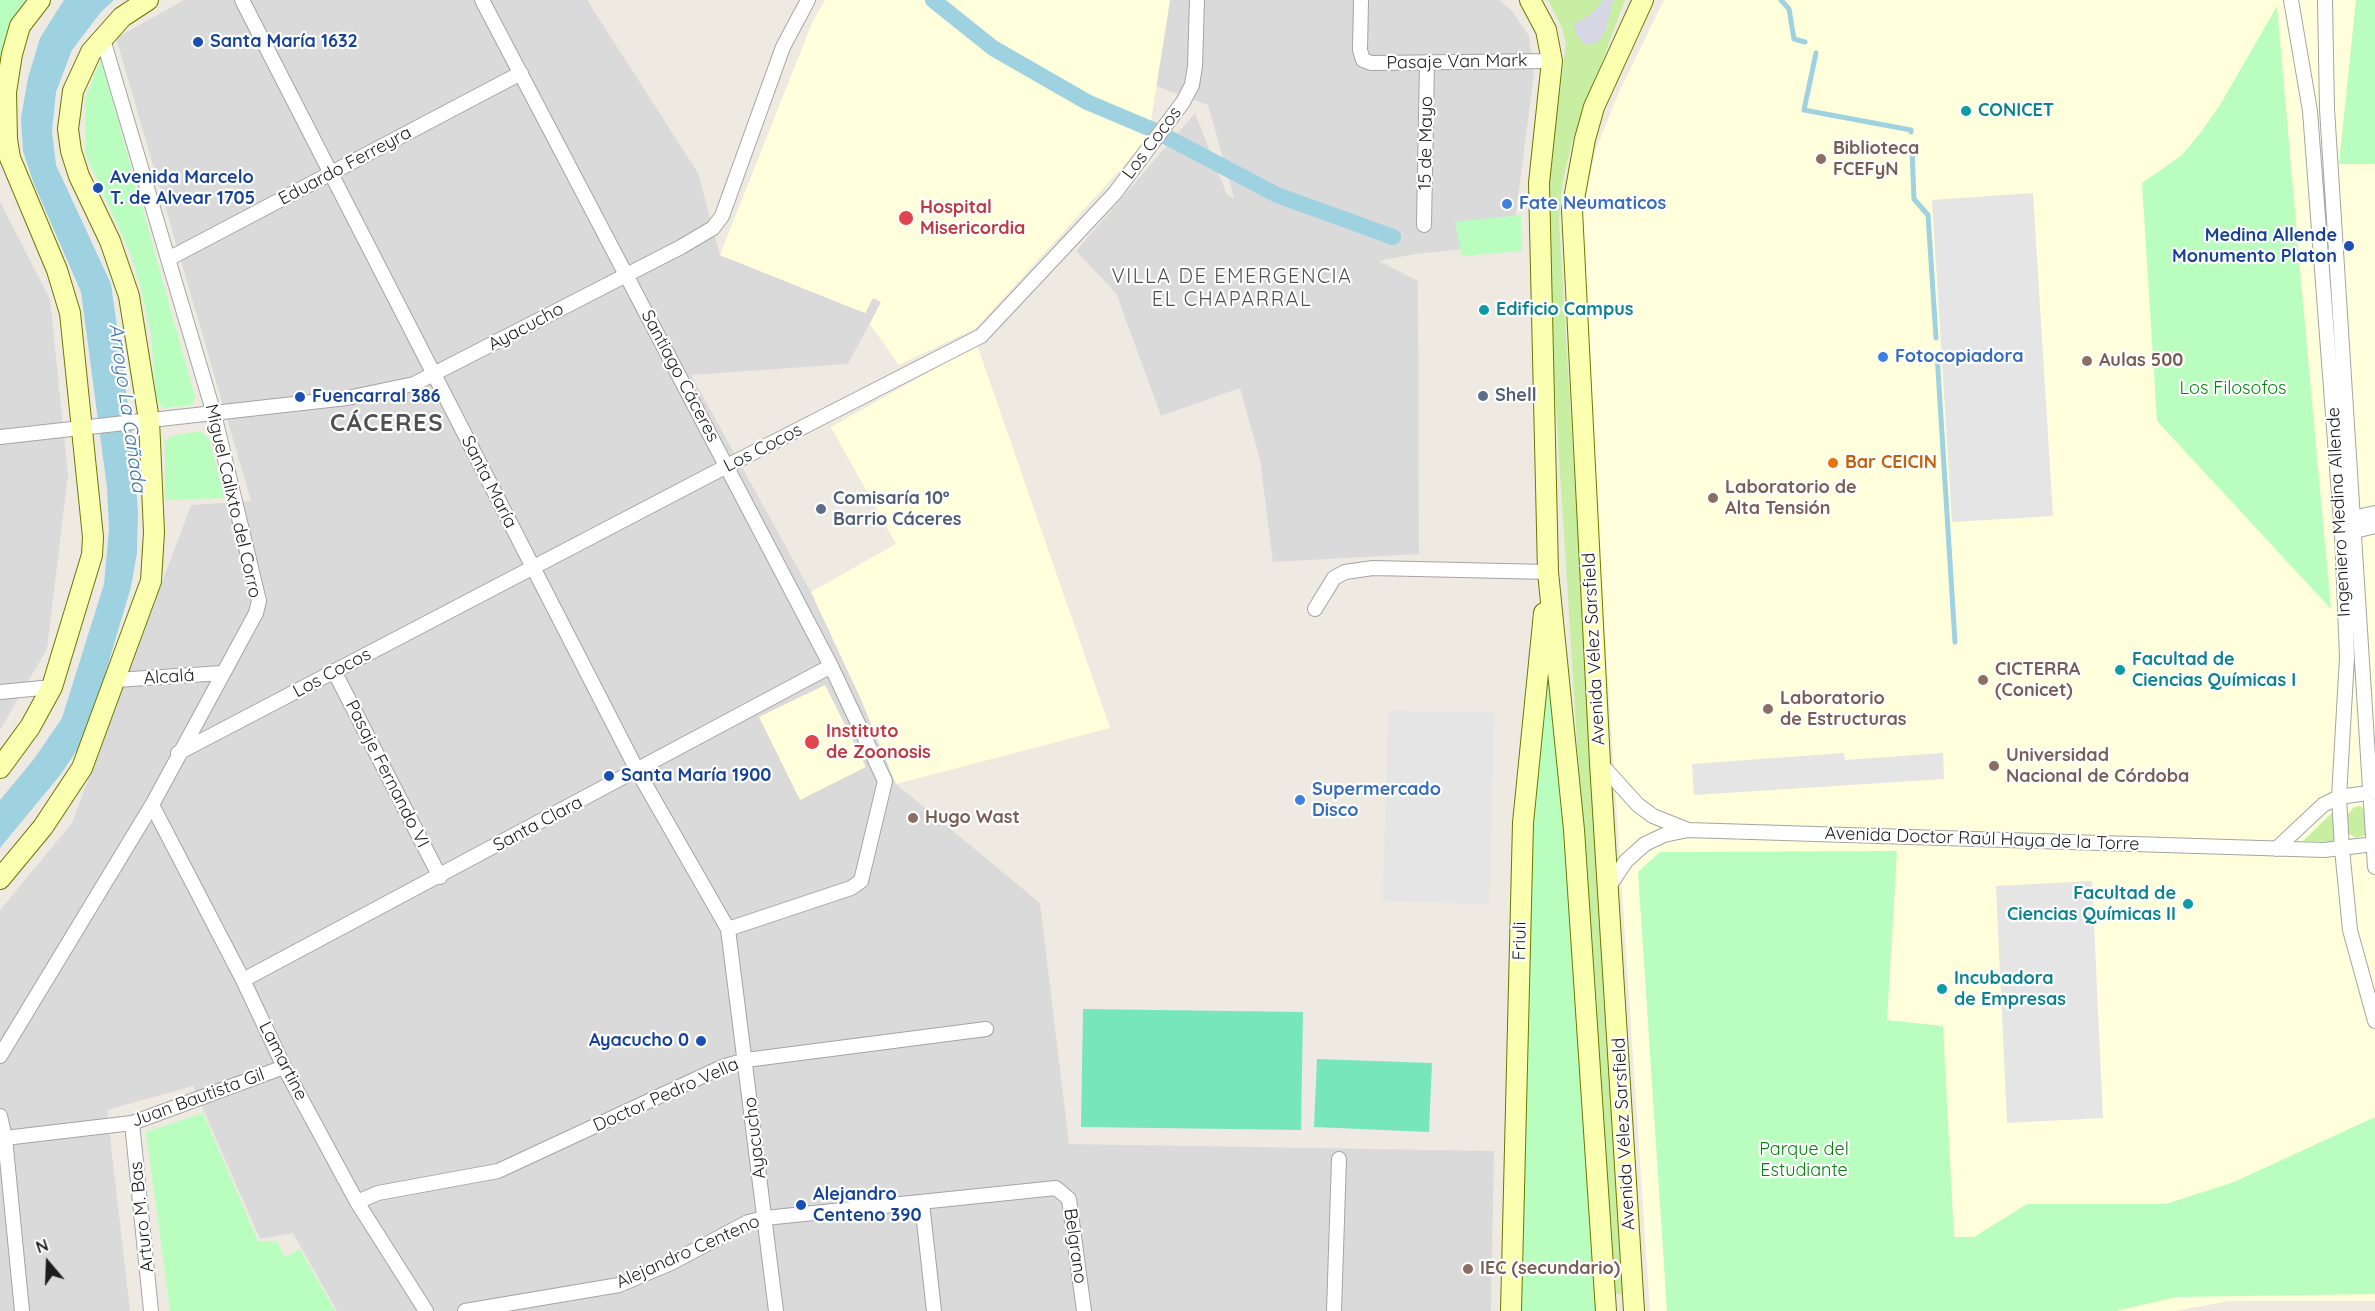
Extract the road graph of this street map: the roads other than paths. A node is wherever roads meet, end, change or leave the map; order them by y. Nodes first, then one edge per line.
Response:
1 (40, 0) edge
2 (148, 0) edge
3 (242, 0) edge
4 (482, 0) edge
5 (808, 0) edge
6 (1197, 0) edge
7 (1361, 0) edge
8 (1530, 0) edge
9 (1643, 0) edge
10 (2291, 0) edge
11 (2325, 0) edge
12 (102, 36) junction
13 (1552, 61) junction
14 (1427, 62) junction
15 (521, 73) junction
16 (7, 172) edge
17 (331, 173) junction
18 (1424, 225) dead end
19 (170, 258) junction
20 (627, 274) junction
21 (434, 375) junction
22 (214, 414) junction
23 (145, 421) junction
24 (89, 427) junction
25 (0, 437) edge
26 (727, 466) junction
27 (2375, 513) edge
28 (2348, 526) junction
29 (2375, 526) edge
30 (533, 567) junction
31 (1548, 572) junction
32 (1315, 609) dead end
33 (831, 666) junction
34 (334, 671) junction
35 (222, 673) junction
36 (116, 680) junction
37 (52, 687) junction
38 (0, 692) edge
39 (178, 753) junction
40 (1600, 763) junction
41 (0, 768) edge
42 (637, 770) junction
43 (2373, 792) edge
44 (2339, 797) junction
45 (152, 805) junction
46 (1688, 830) junction
47 (2374, 844) edge
48 (2276, 849) junction
49 (2342, 849) junction
50 (2375, 867) edge
51 (440, 877) junction
52 (0, 879) edge
53 (1610, 885) junction
54 (728, 929) junction
55 (243, 980) junction
56 (2375, 1021) edge
57 (986, 1029) dead end
58 (0, 1056) edge
59 (746, 1060) junction
60 (284, 1067) junction
61 (0, 1116) edge
62 (132, 1123) junction
63 (5, 1138) junction
64 (1339, 1159) dead end
65 (1056, 1188) joint
66 (6, 1201) edge
67 (357, 1202) junction
68 (922, 1203) junction
69 (765, 1218) junction
70 (22, 1311) edge
71 (151, 1311) edge
72 (426, 1311) edge
73 (465, 1311) edge
74 (776, 1311) edge
75 (934, 1311) edge
76 (1084, 1311) edge
77 (1334, 1311) edge
78 (1511, 1311) edge
79 (1606, 1311) edge
80 (1634, 1311) edge

1 - 16 main road
2 - 12 main road
3 - 17 street, Santa María
4 - 15 street, Santiago Cáceres
5 - 20 street, Ayacucho
6 - 26 street, Los Cocos
7 - 14 street, Pasaje Van Mark
8 - 13 main road, Avenida Vélez Sarsfield
9 - 40 main road, Avenida Vélez Sarsfield
10 - 28 street, Ingeniero Medina Allende
11 - 28 street, Ingeniero Medina Allende
12 - 19 street, Miguel Calixto del Corro
12 - 23 main road
13 - 14 street, Pasaje Van Mark
13 - 31 main road, Avenida Vélez Sarsfield
14 - 18 street, 15 de Mayo
15 - 17 street, Eduardo Ferreyra
15 - 20 street, Santiago Cáceres
16 - 24 main road
17 - 19 street, Eduardo Ferreyra
17 - 21 street, Santa María
19 - 22 street, Miguel Calixto del Corro
20 - 21 street, Ayacucho
20 - 26 street, Santiago Cáceres
21 - 22 street, Ayacucho
21 - 30 street, Santa María
22 - 23 street, Ayacucho
22 - 35 street, Miguel Calixto del Corro
23 - 24 street, Ayacucho
23 - 36 main road
24 - 25 street, Ayacucho
24 - 37 main road
26 - 30 street, Los Cocos
26 - 33 street, Santiago Cáceres
27 - 28 street
28 - 29 street
28 - 43 street, Ingeniero Medina Allende
28 - 44 street, Ingeniero Medina Allende
30 - 34 street, Los Cocos
30 - 42 street, Santa María
31 - 32 street
31 - 78 main road, Friuli
31 - 79 main road, Avenida Vélez Sarsfield
33 - 42 street, Santa Clara
33 - 54 street, Santiago Cáceres
34 - 39 street, Los Cocos
34 - 51 street, Pasaje Fernando VI
35 - 36 street, Alcalá
35 - 39 street, Miguel Calixto del Corro
36 - 52 main road
37 - 38 street
37 - 41 main road
39 - 45 street, Miguel Calixto del Corro
40 - 46 street, Avenida Doctor Raúl Haya de la Torre
40 - 53 main road, Avenida Vélez Sarsfield
42 - 51 street, Santa Clara
42 - 54 street, Santa María
43 - 44 street
43 - 47 street, Ingeniero Medina Allende
44 - 48 street
44 - 49 street, Ingeniero Medina Allende
45 - 55 street, Lamartine
45 - 58 street, Miguel Calixto del Corro
46 - 48 street, Avenida Doctor Raúl Haya de la Torre
46 - 53 street, Avenida Doctor Raúl Haya de la Torre
47 - 49 street, Avenida Doctor Raúl Haya de la Torre
47 - 50 street, Ingeniero Medina Allende
48 - 49 street, Avenida Doctor Raúl Haya de la Torre
49 - 56 street, Ingeniero Medina Allende
51 - 55 street, Santa Clara
53 - 80 main road, Avenida Vélez Sarsfield
54 - 59 street, Ayacucho
55 - 60 street, Lamartine
57 - 59 street, Doctor Pedro Vella
59 - 67 street, Doctor Pedro Vella
59 - 69 street, Ayacucho
60 - 62 street, Juan Bautista Gil
60 - 67 street, Lamartine
61 - 63 street
62 - 63 street, Juan Bautista Gil
62 - 71 street, Arturo M. Bas
63 - 66 street
64 - 77 street
65 - 68 street, Alejandro Centeno
65 - 76 street, Belgrano
66 - 70 street
67 - 72 street, Lamartine
68 - 69 street, Alejandro Centeno
68 - 75 street
69 - 73 street, Alejandro Centeno
69 - 74 street, Ayacucho

